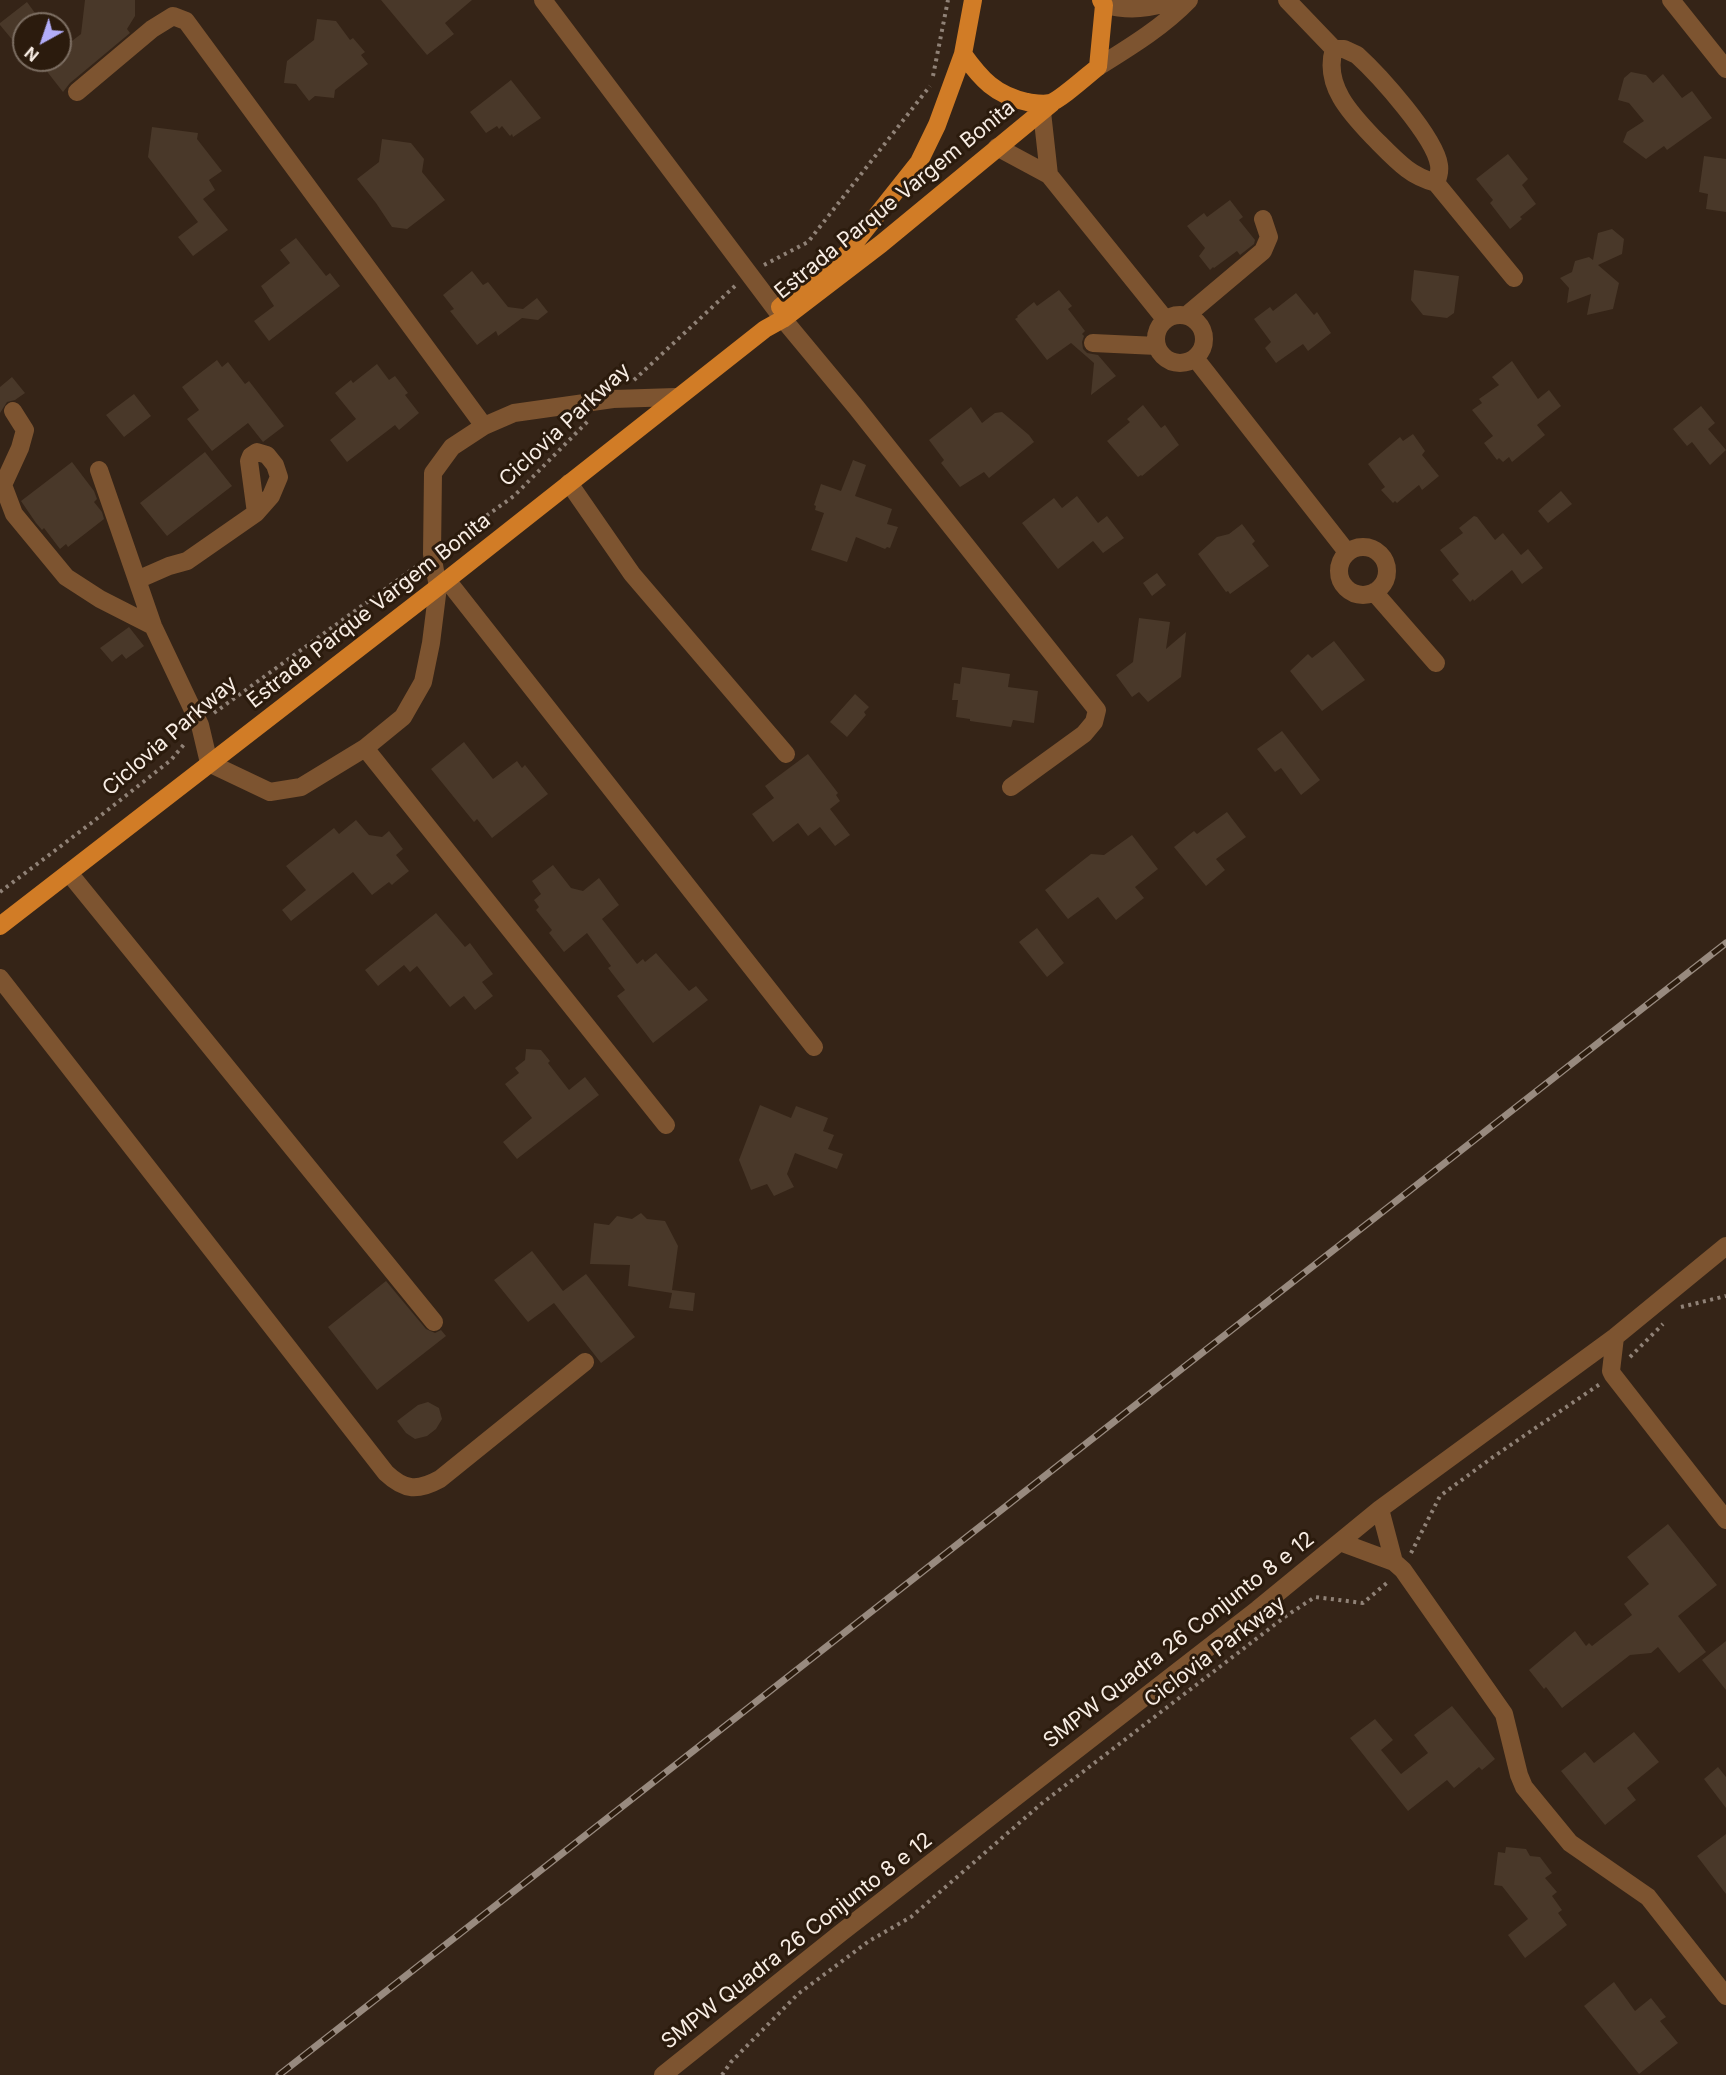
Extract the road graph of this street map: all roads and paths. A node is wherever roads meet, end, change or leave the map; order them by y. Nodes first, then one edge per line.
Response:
1 (543, 0) edge
2 (948, 0) edge
3 (973, 0) edge
4 (1175, 0) edge
5 (1189, 0) edge
6 (1287, 0) edge
7 (1671, 0) edge
8 (1103, 2) edge
9 (1334, 49) junction
10 (963, 54) junction
11 (1098, 67) junction
12 (1726, 69) edge
13 (77, 92) dead end
14 (1047, 108) junction
15 (997, 147) junction
16 (1049, 175) junction
17 (1436, 183) junction
18 (1263, 219) dead end
19 (749, 273) junction
20 (1514, 278) dead end
21 (780, 314) junction
22 (1187, 315) junction
23 (1165, 319) junction
24 (1093, 342) dead end
25 (1157, 346) junction
26 (1195, 358) junction
27 (676, 398) junction
28 (613, 399) junction
29 (13, 411) dead end
30 (484, 426) junction
31 (99, 470) dead end
32 (569, 483) junction
33 (256, 513) dead end
34 (1347, 552) junction
35 (432, 554) junction
36 (137, 580) junction
37 (443, 584) junction
38 (1374, 592) junction
39 (153, 626) junction
40 (1436, 663) dead end
41 (200, 725) junction
42 (365, 748) junction
43 (786, 754) dead end
44 (209, 763) junction
45 (1011, 787) dead end
46 (69, 873) junction
47 (0, 892) edge
48 (0, 926) edge
49 (0, 978) edge
50 (814, 1047) dead end
51 (666, 1125) dead end
52 (1726, 1246) edge
53 (1726, 1296) edge
54 (1680, 1307) dead end
55 (1671, 1316) dead end
56 (434, 1322) dead end
57 (1615, 1337) junction
58 (585, 1362) dead end
59 (1578, 1365) junction
60 (1612, 1373) junction
61 (1380, 1509) junction
62 (1726, 1520) edge
63 (1340, 1542) junction
64 (1399, 1566) junction
65 (1726, 1996) edge
66 (673, 2071) edge
67 (722, 2075) edge

1 - 19 street
2 - 19 path, Ciclovia Parkway
3 - 10 main road, Estrada Parque Vargem Bonita
4 - 8 street
5 - 11 street
6 - 9 street
7 - 12 street
8 - 11 main road
9 - 17 street
9 - 17 street
10 - 14 main road
10 - 21 main road, Estrada Parque Vargem Bonita
11 - 14 main road, Estrada Parque Vargem Bonita
13 - 30 street
14 - 15 main road, Estrada Parque Vargem Bonita
14 - 16 street
15 - 16 street
15 - 21 main road, Estrada Parque Vargem Bonita
16 - 23 street
17 - 20 street
18 - 22 street
19 - 21 street
19 - 28 path, Ciclovia Parkway
21 - 27 main road, Estrada Parque Vargem Bonita
21 - 45 street
22 - 23 street
22 - 26 street
23 - 25 street
24 - 25 street
25 - 26 street
26 - 34 street
27 - 28 street
27 - 32 main road, Estrada Parque Vargem Bonita
28 - 30 street
28 - 35 path, Ciclovia Parkway
29 - 39 street
30 - 35 street
31 - 36 street
32 - 37 main road, Estrada Parque Vargem Bonita
32 - 43 street
33 - 36 street
34 - 38 street
34 - 38 street
35 - 37 street
35 - 41 path, Ciclovia Parkway
36 - 39 street
37 - 42 street
37 - 44 main road, Estrada Parque Vargem Bonita
37 - 50 street
38 - 40 street
39 - 41 street
41 - 44 street
41 - 47 path, Ciclovia Parkway
42 - 44 street
42 - 51 street
44 - 46 main road, Estrada Parque Vargem Bonita
46 - 48 main road, Estrada Parque Vargem Bonita
46 - 56 street
49 - 58 street
52 - 57 street, SMPW Quadra 26 Conjunto 8 e 12
53 - 54 path
55 - 60 path, Ciclovia Parkway
57 - 59 street, SMPW Quadra 26 Conjunto 8 e 12
57 - 60 street
59 - 60 street
59 - 61 street, SMPW Quadra 26 Conjunto 8 e 12
60 - 62 street
60 - 64 path, Ciclovia Parkway
61 - 63 street, SMPW Quadra 26 Conjunto 8 e 12
61 - 64 street
63 - 64 street
63 - 66 street, SMPW Quadra 26 Conjunto 8 e 12
64 - 65 street
64 - 67 path, Ciclovia Parkway

